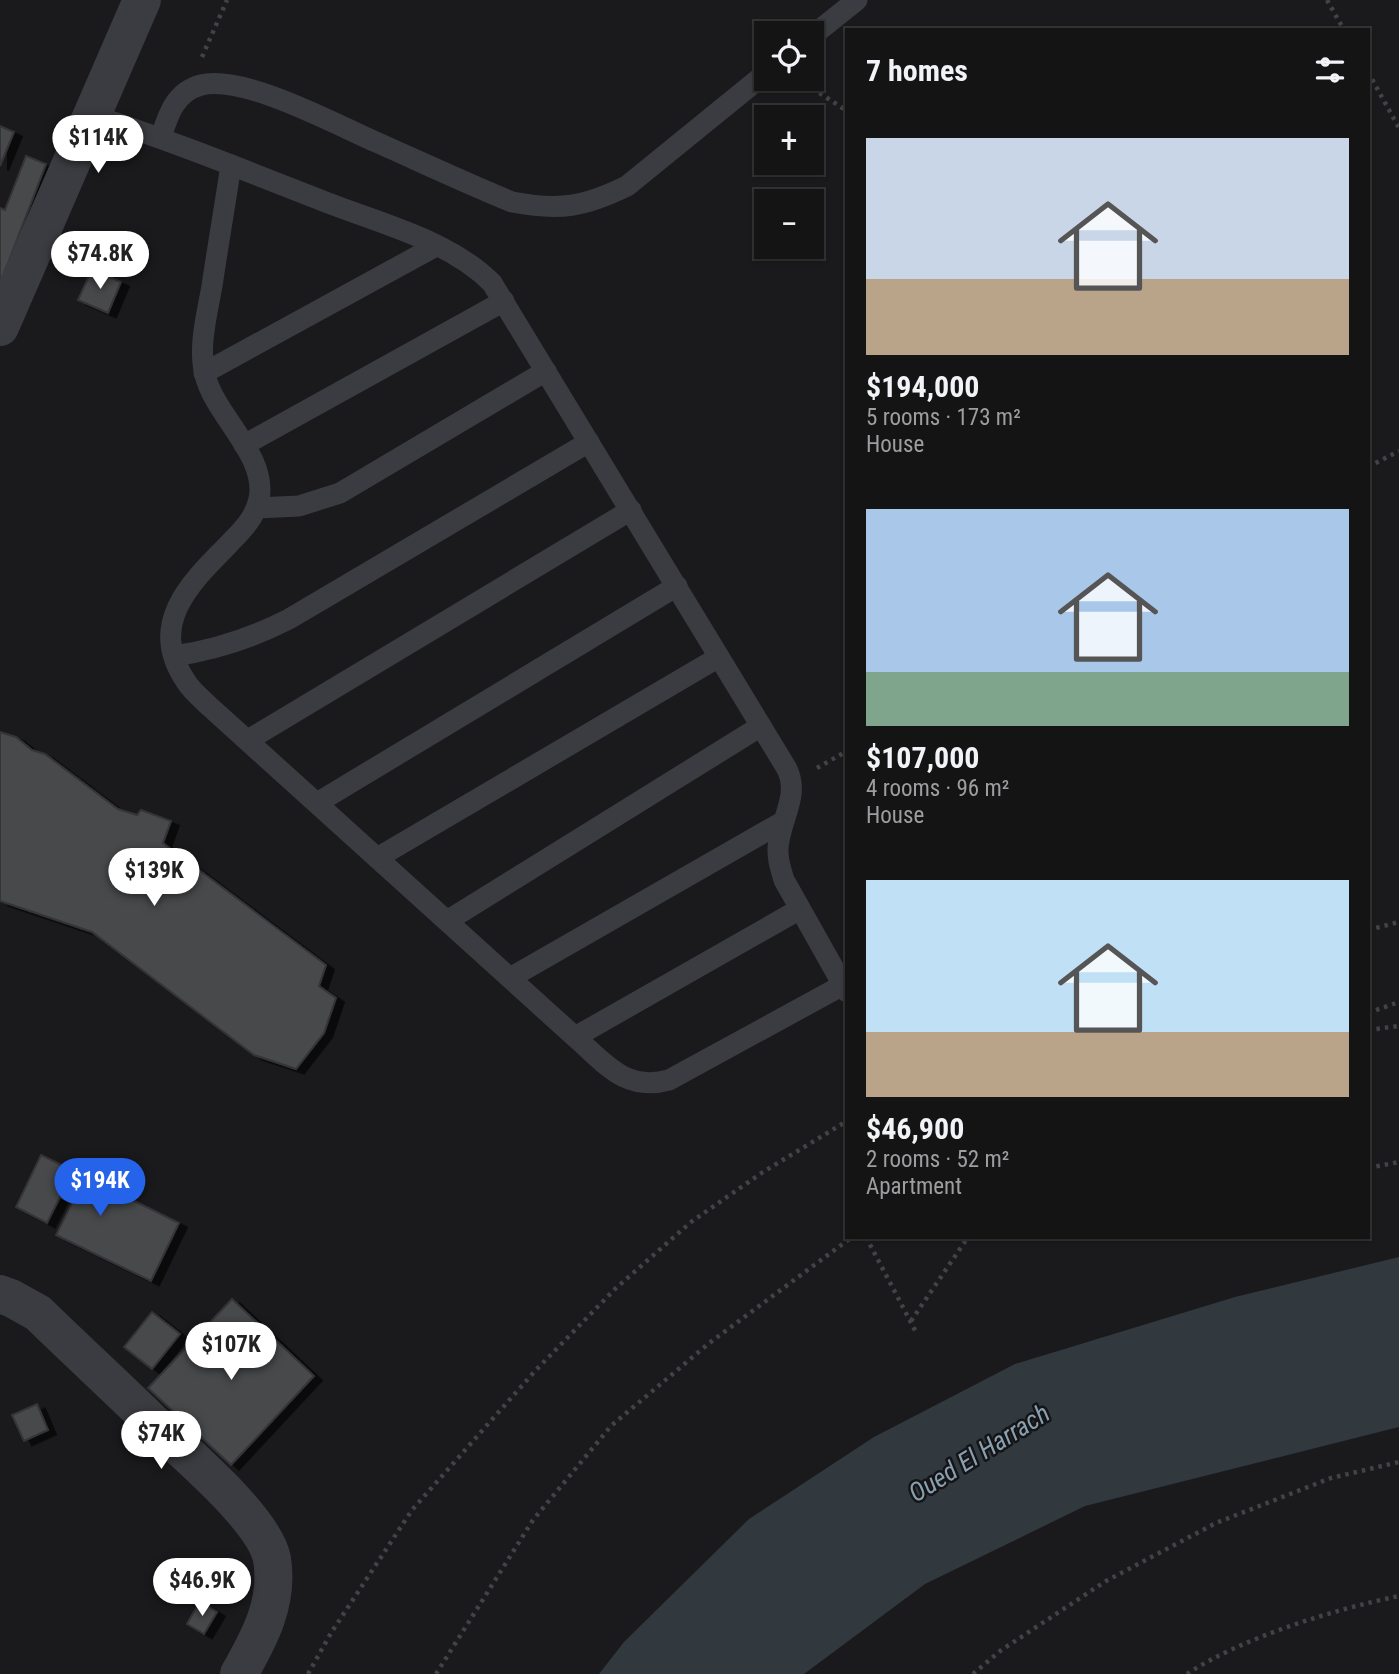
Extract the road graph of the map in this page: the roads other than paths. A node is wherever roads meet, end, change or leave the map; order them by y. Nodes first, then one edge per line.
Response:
1 (142, 0) edge
2 (857, 0) edge
3 (824, 26) edge
4 (754, 83) edge
5 (92, 115) junction
6 (161, 137) junction
7 (232, 165) junction
8 (436, 246) junction
9 (504, 301) junction
10 (0, 327) edge
11 (547, 370) junction
12 (204, 373) junction
13 (589, 442) junction
14 (244, 445) junction
15 (257, 508) junction
16 (631, 510) junction
17 (677, 586) junction
18 (174, 656) junction
19 (719, 657) junction
20 (761, 726) junction
21 (248, 740) junction
22 (317, 803) junction
23 (784, 821) junction
24 (377, 858) junction
25 (800, 909) junction
26 (447, 921) junction
27 (510, 978) junction
28 (845, 988) edge
29 (575, 1037) junction
30 (0, 1294) edge
31 (239, 1674) edge

1 - 5 street
2 - 3 lane
4 - 6 lane
5 - 6 lane
5 - 10 street
6 - 7 lane
7 - 8 lane
7 - 12 lane
8 - 9 lane
8 - 12 lane
9 - 11 lane
9 - 14 lane
11 - 13 lane
11 - 15 lane
12 - 14 lane
13 - 16 lane
13 - 18 lane
14 - 15 lane
15 - 18 lane
16 - 17 lane
16 - 21 lane
17 - 19 lane
17 - 22 lane
18 - 21 lane
19 - 20 lane
19 - 24 lane
20 - 23 lane
20 - 26 lane
21 - 22 lane
22 - 24 lane
23 - 25 lane
23 - 27 lane
24 - 26 lane
25 - 28 lane
25 - 29 lane
26 - 27 lane
27 - 29 lane
28 - 29 lane
30 - 31 street

